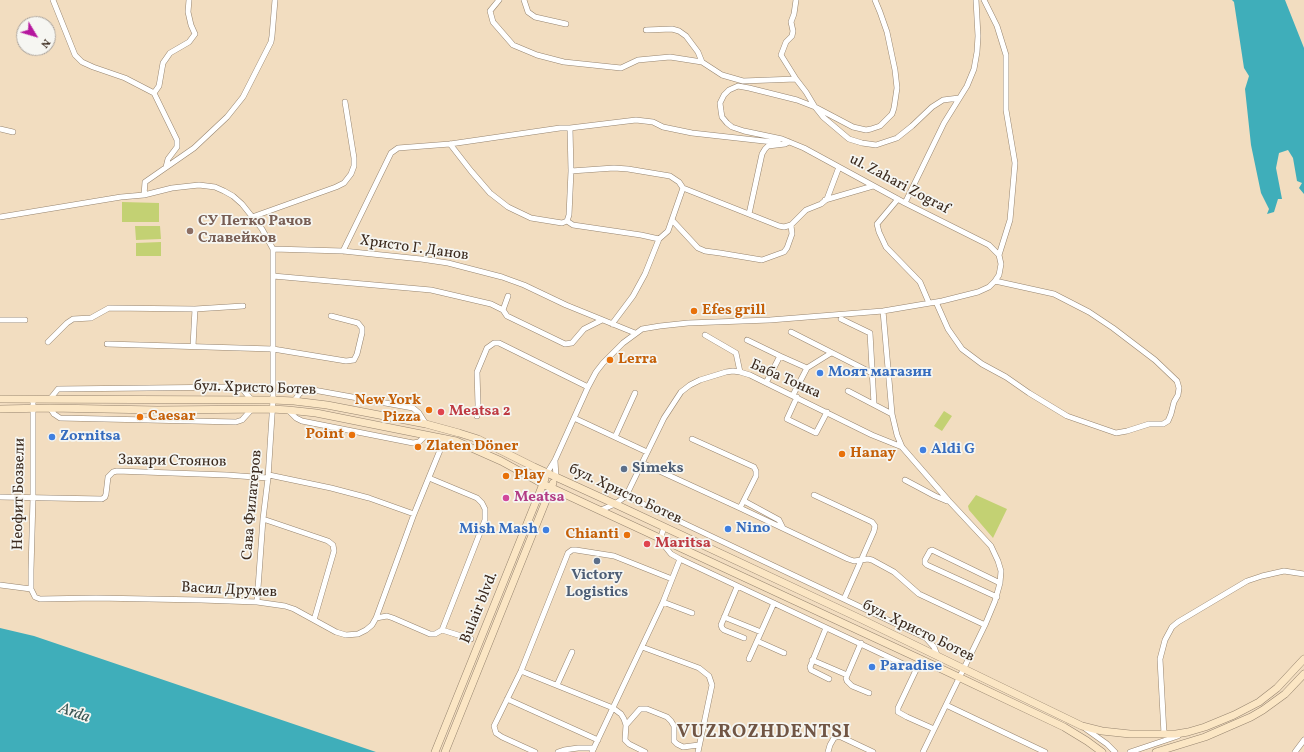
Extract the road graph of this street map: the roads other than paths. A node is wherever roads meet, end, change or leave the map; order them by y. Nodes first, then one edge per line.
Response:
1 (53, 0) edge
2 (189, 0) edge
3 (275, 0) edge
4 (498, 0) edge
5 (524, 0) edge
6 (796, 0) edge
7 (874, 0) edge
8 (976, 0) edge
9 (984, 0) edge
10 (566, 24) dead end
11 (646, 30) dead end
12 (702, 62) junction
13 (796, 79) junction
14 (154, 94) junction
15 (959, 98) junction
16 (345, 102) dead end
17 (815, 107) junction
18 (570, 128) junction
19 (0, 129) edge
20 (13, 132) dead end
21 (782, 139) junction
22 (789, 142) junction
23 (450, 144) junction
24 (839, 167) junction
25 (166, 168) junction
26 (571, 172) junction
27 (873, 186) junction
28 (683, 188) junction
29 (144, 195) junction
30 (898, 199) junction
31 (825, 200) junction
32 (905, 203) junction
33 (749, 214) junction
34 (0, 217) edge
35 (252, 217) junction
36 (672, 220) junction
37 (567, 221) junction
38 (791, 225) junction
39 (659, 240) junction
40 (273, 248) junction
41 (343, 251) junction
42 (999, 255) junction
43 (273, 276) junction
44 (995, 281) junction
45 (508, 296) dead end
46 (936, 302) junction
47 (929, 303) junction
48 (243, 306) dead end
49 (195, 309) junction
50 (503, 310) junction
51 (883, 311) junction
52 (331, 316) dead end
53 (841, 319) dead end
54 (0, 320) edge
55 (25, 320) dead end
56 (602, 320) junction
57 (612, 324) junction
58 (791, 332) dead end
59 (635, 333) junction
60 (705, 335) dead end
61 (747, 340) dead end
62 (48, 342) dead end
63 (107, 344) dead end
64 (193, 346) junction
65 (273, 349) junction
66 (831, 353) junction
67 (780, 356) junction
68 (807, 368) junction
69 (740, 372) junction
70 (872, 373) junction
71 (766, 383) junction
72 (588, 387) junction
73 (848, 391) dead end
74 (635, 393) dead end
75 (795, 396) junction
76 (0, 399) edge
77 (33, 399) junction
78 (50, 399) junction
79 (251, 400) junction
80 (273, 400) junction
81 (294, 401) junction
82 (874, 404) junction
83 (0, 408) edge
84 (32, 408) junction
85 (50, 408) junction
86 (272, 409) junction
87 (250, 410) junction
88 (288, 410) junction
89 (827, 412) junction
90 (892, 414) junction
91 (477, 416) dead end
92 (574, 418) junction
93 (426, 424) junction
94 (426, 435) junction
95 (615, 437) junction
96 (445, 438) junction
97 (692, 439) dead end
98 (902, 447) junction
99 (647, 452) junction
100 (555, 460) junction
101 (642, 463) junction
102 (547, 473) junction
103 (268, 476) junction
104 (556, 477) junction
105 (429, 478) junction
106 (905, 480) dead end
107 (543, 484) junction
108 (551, 487) junction
109 (814, 495) dead end
110 (626, 496) junction
111 (0, 497) edge
112 (33, 498) junction
113 (744, 501) junction
114 (949, 501) junction
115 (615, 504) junction
116 (740, 508) junction
117 (600, 510) junction
118 (414, 514) junction
119 (263, 519) junction
120 (664, 527) junction
121 (784, 529) junction
122 (661, 537) junction
123 (680, 559) junction
124 (860, 561) junction
125 (1304, 574) edge
126 (672, 579) junction
127 (1000, 583) junction
128 (0, 585) edge
129 (737, 587) junction
130 (31, 589) junction
131 (996, 597) junction
132 (844, 599) junction
133 (256, 602) junction
134 (663, 602) junction
135 (774, 603) junction
136 (692, 613) dead end
137 (724, 617) junction
138 (376, 618) junction
139 (314, 620) junction
140 (985, 626) junction
141 (826, 628) junction
142 (442, 630) junction
143 (761, 632) junction
144 (744, 638) dead end
145 (471, 639) dead end
146 (757, 641) junction
147 (861, 643) junction
148 (642, 647) junction
149 (572, 652) dead end
150 (784, 653) dead end
151 (937, 655) junction
152 (749, 659) dead end
153 (1304, 659) edge
154 (812, 660) junction
155 (931, 664) junction
156 (963, 668) junction
157 (916, 670) junction
158 (521, 671) junction
159 (1304, 674) edge
160 (847, 675) junction
161 (959, 677) junction
162 (829, 679) dead end
163 (557, 685) junction
164 (869, 692) dead end
165 (507, 699) junction
166 (946, 705) junction
167 (613, 708) junction
168 (626, 725) junction
169 (1082, 726) junction
170 (934, 729) junction
171 (1188, 732) junction
172 (1164, 734) junction
173 (598, 740) junction
174 (1304, 740) edge
175 (699, 745) junction
176 (593, 750) edge
177 (1165, 750) edge
178 (435, 752) edge
179 (446, 752) edge
180 (535, 752) edge
181 (558, 752) edge
182 (645, 752) edge
183 (698, 752) edge
184 (828, 752) edge
185 (873, 752) edge
186 (923, 752) edge
187 (1045, 752) edge
188 (1102, 752) edge
189 (1115, 752) edge
190 (1130, 752) edge
191 (1156, 752) edge
192 (1296, 752) edge

1 - 14 street
2 - 14 street
3 - 25 street
4 - 12 street
5 - 10 street
6 - 13 street
7 - 17 street, ul. Zahari Zograf
8 - 15 street
9 - 42 street
11 - 12 street
12 - 13 street
13 - 17 street
14 - 25 street
15 - 17 street
15 - 32 street
16 - 35 street
17 - 21 street, ul. Zahari Zograf
18 - 21 street
18 - 23 street
18 - 26 street
19 - 20 street
21 - 22 street, ul. Zahari Zograf
22 - 24 street, ul. Zahari Zograf
22 - 33 street
23 - 37 street
23 - 41 street
24 - 27 street, ul. Zahari Zograf
24 - 31 street
25 - 29 street
26 - 28 street
26 - 37 street
27 - 30 street, ul. Zahari Zograf
27 - 31 street
28 - 33 street
28 - 36 street
29 - 34 street
29 - 35 street
30 - 32 street, ul. Zahari Zograf
30 - 47 street
31 - 38 street
32 - 42 street, ul. Zahari Zograf
33 - 38 street
35 - 40 street
36 - 38 street
36 - 39 street
37 - 39 street
39 - 57 street
40 - 41 street, Христо Г. Данов
40 - 43 street, Сава Филатеров
41 - 56 street, Христо Г. Данов
42 - 44 street
43 - 50 street
43 - 65 street, Сава Филатеров
44 - 46 street
44 - 46 street
45 - 50 street
46 - 47 street
47 - 51 street
48 - 49 street
49 - 62 street
49 - 64 street
50 - 56 street
51 - 59 street
51 - 90 street
52 - 65 street
53 - 70 street
54 - 55 street
56 - 57 street, Христо Г. Данов
57 - 59 street, Христо Г. Данов
58 - 66 street
59 - 72 street
60 - 69 street
61 - 67 street
63 - 64 street
64 - 65 street
65 - 80 street, Сава Филатеров
66 - 68 street
66 - 70 street
67 - 68 street
67 - 71 street
68 - 75 street
69 - 71 street, Баба Тонка
69 - 99 street, Баба Тонка
70 - 82 street
71 - 75 street, Баба Тонка
72 - 91 street
72 - 92 street
73 - 82 street
74 - 95 street
75 - 89 street, Баба Тонка
75 - 89 street
76 - 77 main road, бул. Христо Ботев
77 - 78 main road, бул. Христо Ботев
77 - 84 street, Неофит Бозвели
78 - 79 main road, бул. Христо Ботев
78 - 79 street
79 - 80 main road, бул. Христо Ботев
80 - 81 main road, бул. Христо Ботев
80 - 86 street, Сава Филатеров
81 - 93 main road, бул. Христо Ботев
81 - 93 street
82 - 90 street
83 - 84 main road, бул. Христо Ботев
84 - 85 main road, бул. Христо Ботев
84 - 112 street, Неофит Бозвели
85 - 87 main road, бул. Христо Ботев
85 - 87 street
86 - 87 main road, бул. Христо Ботев
86 - 88 main road, бул. Христо Ботев
86 - 103 street, Сава Филатеров
88 - 94 main road, бул. Христо Ботев
88 - 94 street
89 - 98 street, Баба Тонка
90 - 98 street
92 - 95 street
92 - 100 street
93 - 102 main road, бул. Христо Ботев
94 - 96 main road, бул. Христо Ботев
95 - 99 street
96 - 105 street, Васил Друмев
96 - 107 main road, бул. Христо Ботев
97 - 113 street
98 - 114 street
99 - 101 street, Баба Тонка
100 - 102 street
100 - 104 street
101 - 110 street, Баба Тонка
101 - 116 street
102 - 104 main road, бул. Христо Ботев
102 - 107 main road, Bulair blvd.
103 - 112 street, Захари Стоянов
103 - 118 street
103 - 119 street, Сава Филатеров
104 - 108 main road, Bulair blvd.
104 - 115 main road, бул. Христо Ботев
105 - 118 street, Васил Друмев
105 - 142 street
106 - 114 street
107 - 108 main road, бул. Христо Ботев
107 - 178 main road, Bulair blvd.
108 - 117 main road, бул. Христо Ботев
108 - 179 main road, Bulair blvd.
109 - 124 street
110 - 115 street, Баба Тонка
110 - 132 street
111 - 112 street, Захари Стоянов
112 - 130 street, Неофит Бозвели
113 - 116 street
113 - 121 street
114 - 127 street
115 - 117 street, Баба Тонка
115 - 120 main road, бул. Христо Ботев
116 - 121 street
117 - 122 main road, бул. Христо Ботев
118 - 138 street, Васил Друмев
119 - 133 street, Сава Филатеров
119 - 139 street
120 - 122 street
120 - 151 main road, бул. Христо Ботев
121 - 124 street
122 - 123 street
122 - 155 main road, бул. Христо Ботев
123 - 126 street
123 - 129 street
124 - 132 street
124 - 140 street
125 - 172 street
126 - 134 street
126 - 158 street
127 - 131 street
127 - 131 street
128 - 130 street, Васил Друмев
129 - 135 street
129 - 137 street
130 - 133 street, Васил Друмев
131 - 140 street
132 - 151 street
133 - 139 street, Васил Друмев
134 - 136 street
134 - 148 street
135 - 141 street
135 - 143 street
137 - 143 street
137 - 144 street
138 - 139 street, Васил Друмев
138 - 142 street
140 - 156 street
141 - 147 street
141 - 154 street
142 - 145 street
143 - 146 street
146 - 150 street
146 - 152 street
147 - 157 street
147 - 160 street
148 - 167 street
148 - 175 street
149 - 163 street
151 - 156 main road, бул. Христо Ботев
153 - 171 main road, бул. Христо Ботев
154 - 160 street
154 - 162 street
155 - 157 street
155 - 161 main road, бул. Христо Ботев
156 - 161 street
156 - 169 main road, бул. Христо Ботев
157 - 170 street
158 - 163 street
158 - 165 street
159 - 177 main road
160 - 164 street
161 - 166 street
161 - 188 main road, бул. Христо Ботев
163 - 167 street
165 - 173 street
165 - 180 street
166 - 170 street
166 - 187 street
167 - 168 street
167 - 173 street
168 - 175 street
168 - 182 street
169 - 172 main road, бул. Христо Ботев
169 - 189 street
170 - 186 street
171 - 172 main road, бул. Христо Ботев
171 - 190 street
173 - 176 street
174 - 192 street
175 - 183 street
176 - 181 street
177 - 191 main road
184 - 185 street

